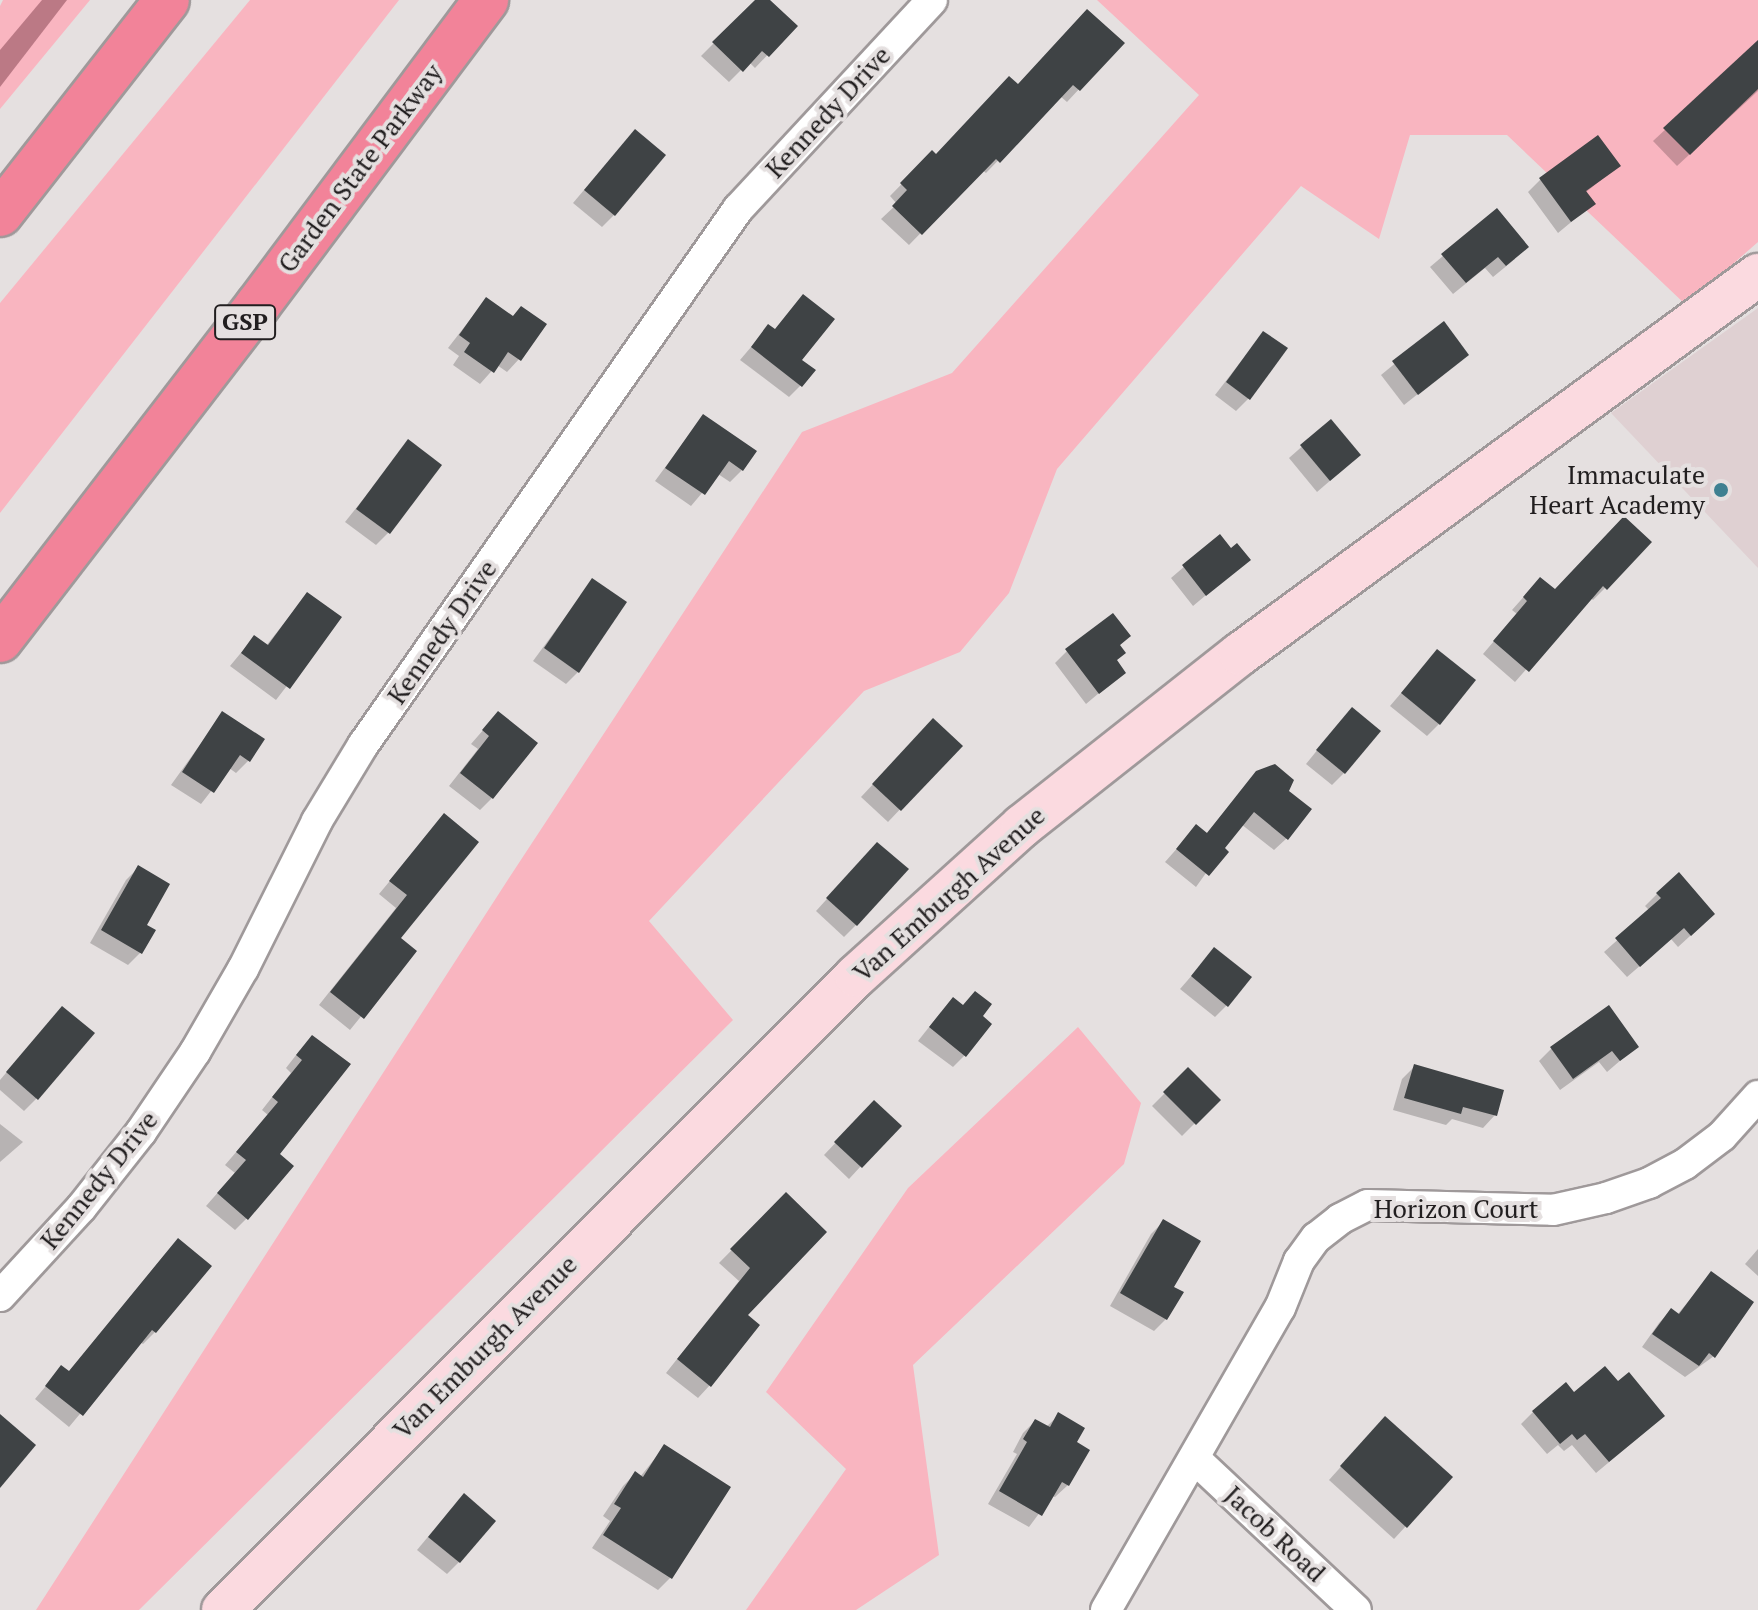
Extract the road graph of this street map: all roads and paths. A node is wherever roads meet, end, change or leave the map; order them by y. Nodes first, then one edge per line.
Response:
1 (167, 0) edge
2 (486, 0) edge
3 (932, 0) edge
4 (0, 214) edge
5 (1758, 275) edge
6 (0, 640) edge
7 (1758, 1096) edge
8 (0, 1296) edge
9 (1194, 1458) junction
10 (223, 1610) edge
11 (1106, 1610) edge
12 (1356, 1610) edge

1 - 4 highway
2 - 6 highway, Garden State Parkway / GSP
3 - 8 street, Kennedy Drive
5 - 10 main road, Van Emburgh Avenue
7 - 9 street, Horizon Court
9 - 11 street, Horizon Court
9 - 12 street, Jacob Road

